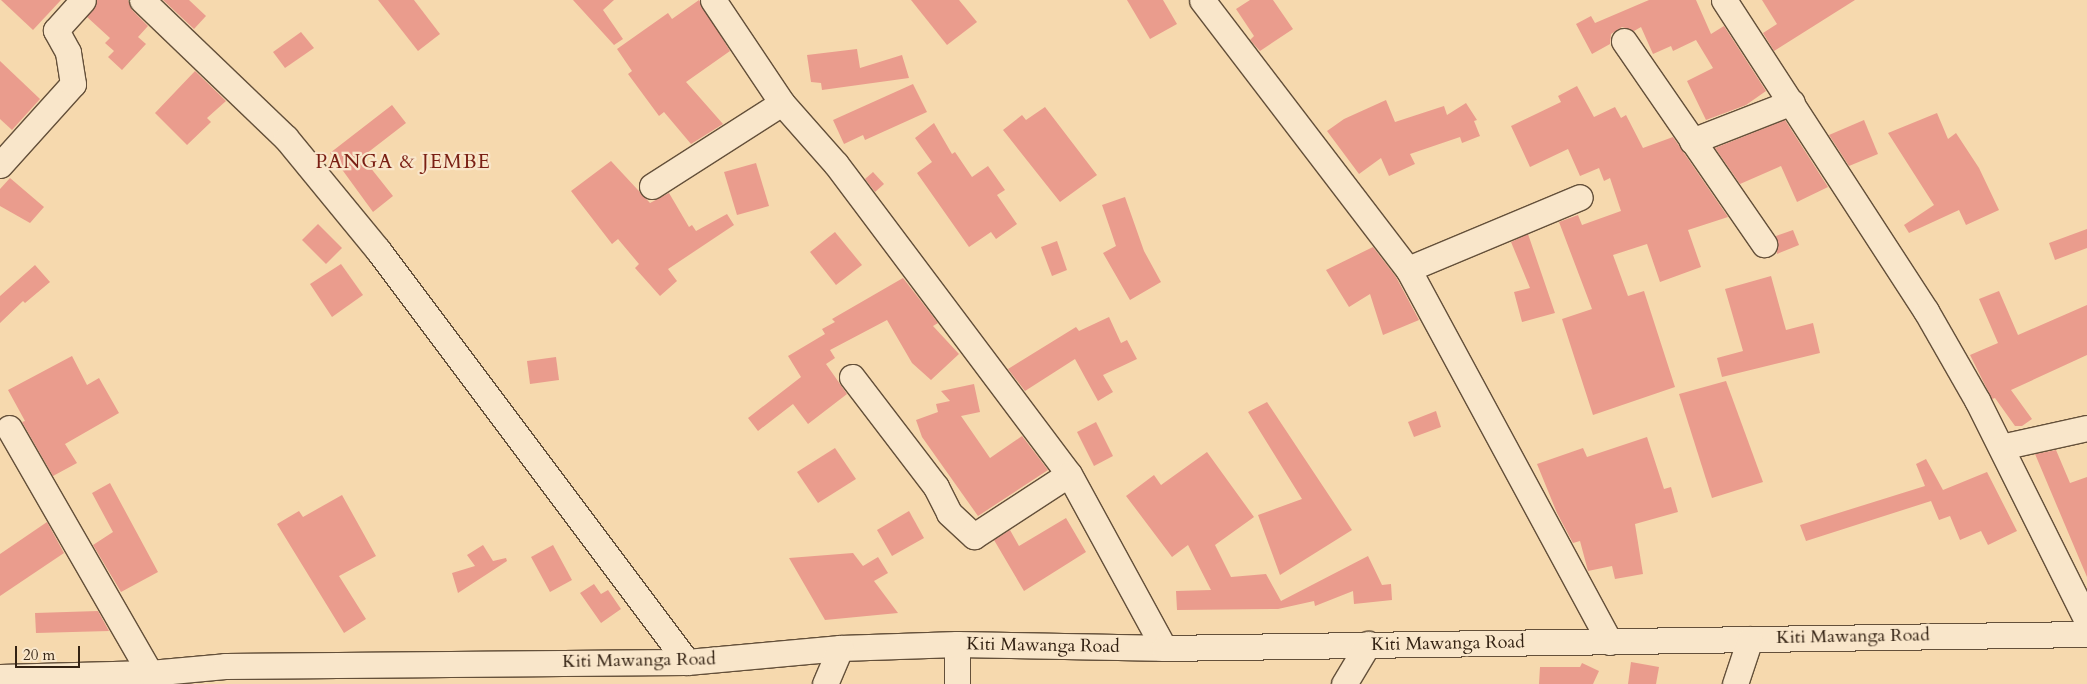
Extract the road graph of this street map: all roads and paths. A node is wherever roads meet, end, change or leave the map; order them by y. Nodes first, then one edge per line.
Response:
1 (83, 0) edge
2 (142, 0) edge
3 (713, 0) edge
4 (1202, 0) edge
5 (1724, 0) edge
6 (1624, 41) dead end
7 (1792, 102) junction
8 (782, 103) junction
9 (1692, 141) junction
10 (0, 165) edge
11 (652, 186) dead end
12 (1580, 197) dead end
13 (1764, 244) dead end
14 (1408, 269) junction
15 (852, 377) dead end
16 (9, 428) dead end
17 (2087, 428) edge
18 (2001, 447) junction
19 (1069, 474) junction
20 (2087, 621) edge
21 (2087, 634) edge
22 (1750, 639) junction
23 (1610, 642) junction
24 (957, 644) junction
25 (1368, 644) junction
26 (840, 648) junction
27 (1164, 648) junction
28 (687, 662) junction
29 (150, 673) junction
30 (343, 674) edge
31 (0, 677) edge
32 (825, 684) edge
33 (957, 684) edge
34 (1344, 684) edge
35 (1735, 684) edge

1 - 10 street
2 - 28 street
3 - 8 street
4 - 14 street
5 - 7 street
6 - 9 street
7 - 9 street
7 - 18 street
8 - 11 street
8 - 19 street
9 - 13 street
12 - 14 street
14 - 23 street
15 - 19 street
16 - 29 street
17 - 18 street
18 - 20 street
19 - 27 street
21 - 22 street, Kiti Mawanga Road
22 - 23 street, Kiti Mawanga Road
22 - 35 street
23 - 25 street, Kiti Mawanga Road
24 - 26 street, Kiti Mawanga Road
24 - 27 street, Kiti Mawanga Road
24 - 33 street
25 - 27 street, Kiti Mawanga Road
25 - 34 street
26 - 28 street, Kiti Mawanga Road
26 - 32 street
28 - 30 street, Kiti Mawanga Road
29 - 30 street, Kiti Mawanga Road
29 - 31 street, Kiti Mawanga Road

